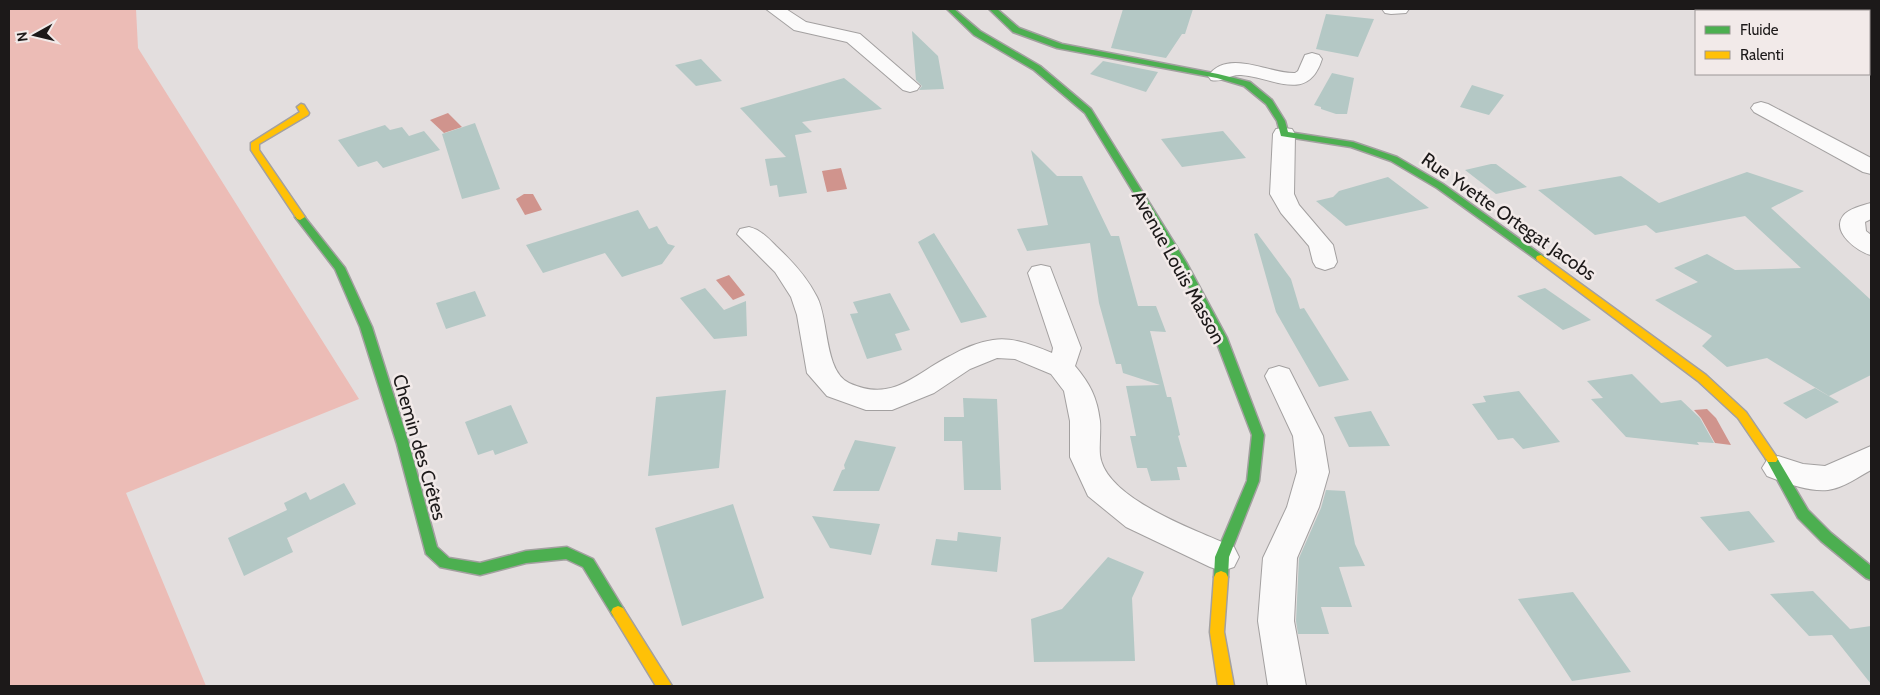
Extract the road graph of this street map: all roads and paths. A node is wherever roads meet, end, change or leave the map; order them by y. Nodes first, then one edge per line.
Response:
1 (775, 9) edge
2 (950, 9) edge
3 (993, 9) edge
4 (1312, 59) dead end
5 (1218, 76) junction
6 (910, 86) dead end
7 (301, 107) dead end
8 (1761, 108) dead end
9 (1284, 134) junction
10 (1871, 167) edge
11 (1871, 210) edge
12 (749, 234) dead end
13 (1871, 248) edge
14 (1325, 262) dead end
15 (1041, 273) dead end
16 (1061, 367) junction
17 (1279, 376) dead end
18 (1871, 457) edge
19 (1778, 468) junction
20 (1222, 557) junction
21 (1871, 574) edge
22 (664, 686) edge
23 (1226, 686) edge
24 (1287, 686) edge

1 - 6 street
2 - 20 street, Avenue Louis Masson
3 - 5 street
4 - 5 street
5 - 9 street
7 - 22 street, Chemin des Crêtes
8 - 10 street
9 - 14 street
9 - 19 street, Rue Yvette Ortegat Jacobs
11 - 13 street
12 - 16 street
15 - 16 street
16 - 20 street
17 - 24 street
18 - 19 street
19 - 21 street, Rue Yvette Ortegat Jacobs
20 - 23 street, Avenue Louis Masson

